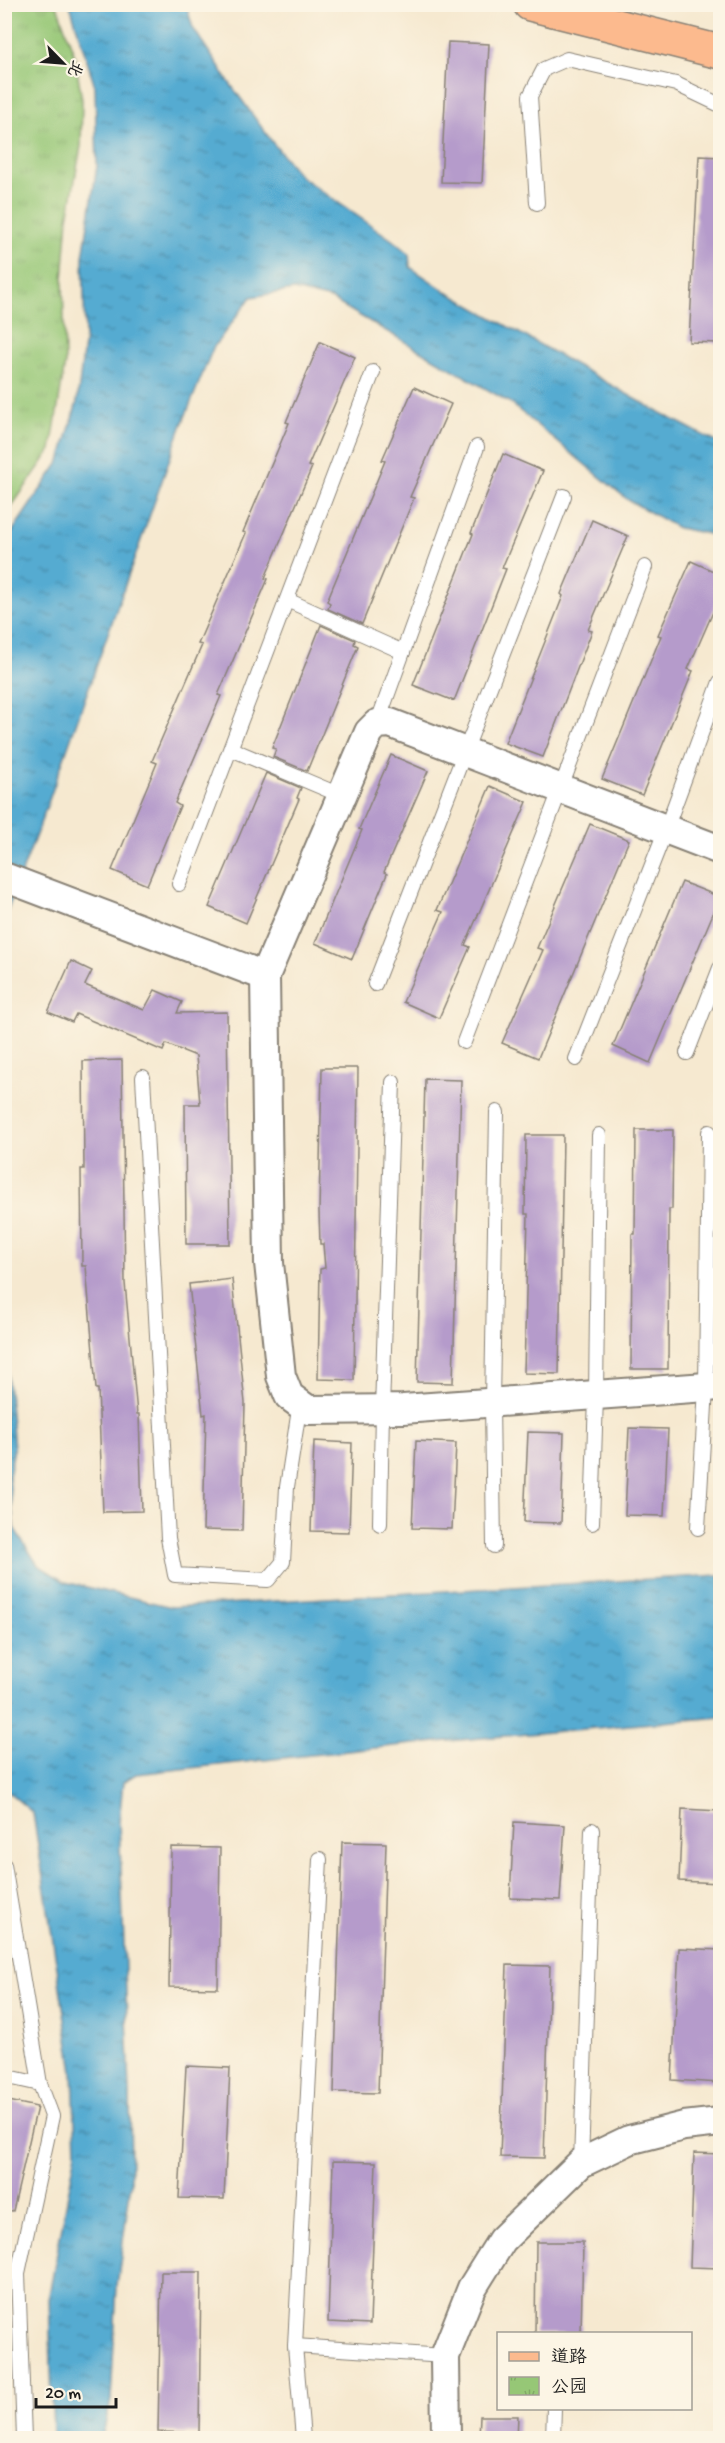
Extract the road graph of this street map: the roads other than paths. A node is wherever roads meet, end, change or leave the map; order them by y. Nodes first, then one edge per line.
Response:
1 (530, 4) edge
2 (720, 52) edge
3 (720, 105) edge
4 (537, 203) dead end
5 (373, 372) dead end
6 (477, 447) dead end
7 (564, 496) dead end
8 (645, 567) dead end
9 (287, 600) junction
10 (403, 652) junction
11 (720, 682) edge
12 (377, 724) junction
13 (231, 749) junction
14 (464, 752) junction
15 (562, 789) junction
16 (340, 795) junction
17 (666, 829) junction
18 (720, 850) edge
19 (4, 877) edge
20 (179, 885) dead end
21 (720, 968) edge
22 (265, 976) junction
23 (375, 984) dead end
24 (464, 1042) dead end
25 (687, 1053) dead end
26 (576, 1059) dead end
27 (143, 1077) dead end
28 (393, 1082) dead end
29 (497, 1112) dead end
30 (709, 1132) dead end
31 (599, 1135) dead end
32 (713, 1387) edge
33 (596, 1396) junction
34 (300, 1403) junction
35 (492, 1403) junction
36 (382, 1409) junction
37 (592, 1523) dead end
38 (380, 1524) dead end
39 (698, 1528) dead end
40 (494, 1546) dead end
41 (592, 1830) dead end
42 (320, 1859) dead end
43 (4, 1866) edge
44 (4, 2076) edge
45 (40, 2084) junction
46 (720, 2122) edge
47 (581, 2163) junction
48 (4, 2269) edge
49 (18, 2273) junction
50 (295, 2346) junction
51 (445, 2356) junction
52 (554, 2410) edge
53 (24, 2439) edge
54 (303, 2439) edge
55 (446, 2439) edge
56 (553, 2439) edge

1 - 2 main road
3 - 4 lane
5 - 9 lane
6 - 10 lane
7 - 14 lane
8 - 15 lane
9 - 10 lane
9 - 13 lane
10 - 12 lane
11 - 17 lane
12 - 14 street
12 - 16 street
13 - 16 lane
13 - 20 lane
14 - 15 street
14 - 23 lane
15 - 17 street
15 - 24 lane
16 - 22 street
17 - 18 street
17 - 26 lane
19 - 22 street
21 - 25 lane
22 - 34 street
27 - 34 lane
28 - 36 lane
29 - 35 lane
30 - 32 lane
31 - 33 lane
32 - 33 street
32 - 39 lane
33 - 35 street
33 - 37 lane
34 - 36 street
35 - 36 street
35 - 40 lane
36 - 38 lane
41 - 47 lane
42 - 50 lane
43 - 45 lane
44 - 45 lane
45 - 49 lane
46 - 47 street
47 - 51 street
48 - 49 lane
49 - 53 lane
50 - 51 lane
50 - 54 lane
51 - 55 street
52 - 56 lane

